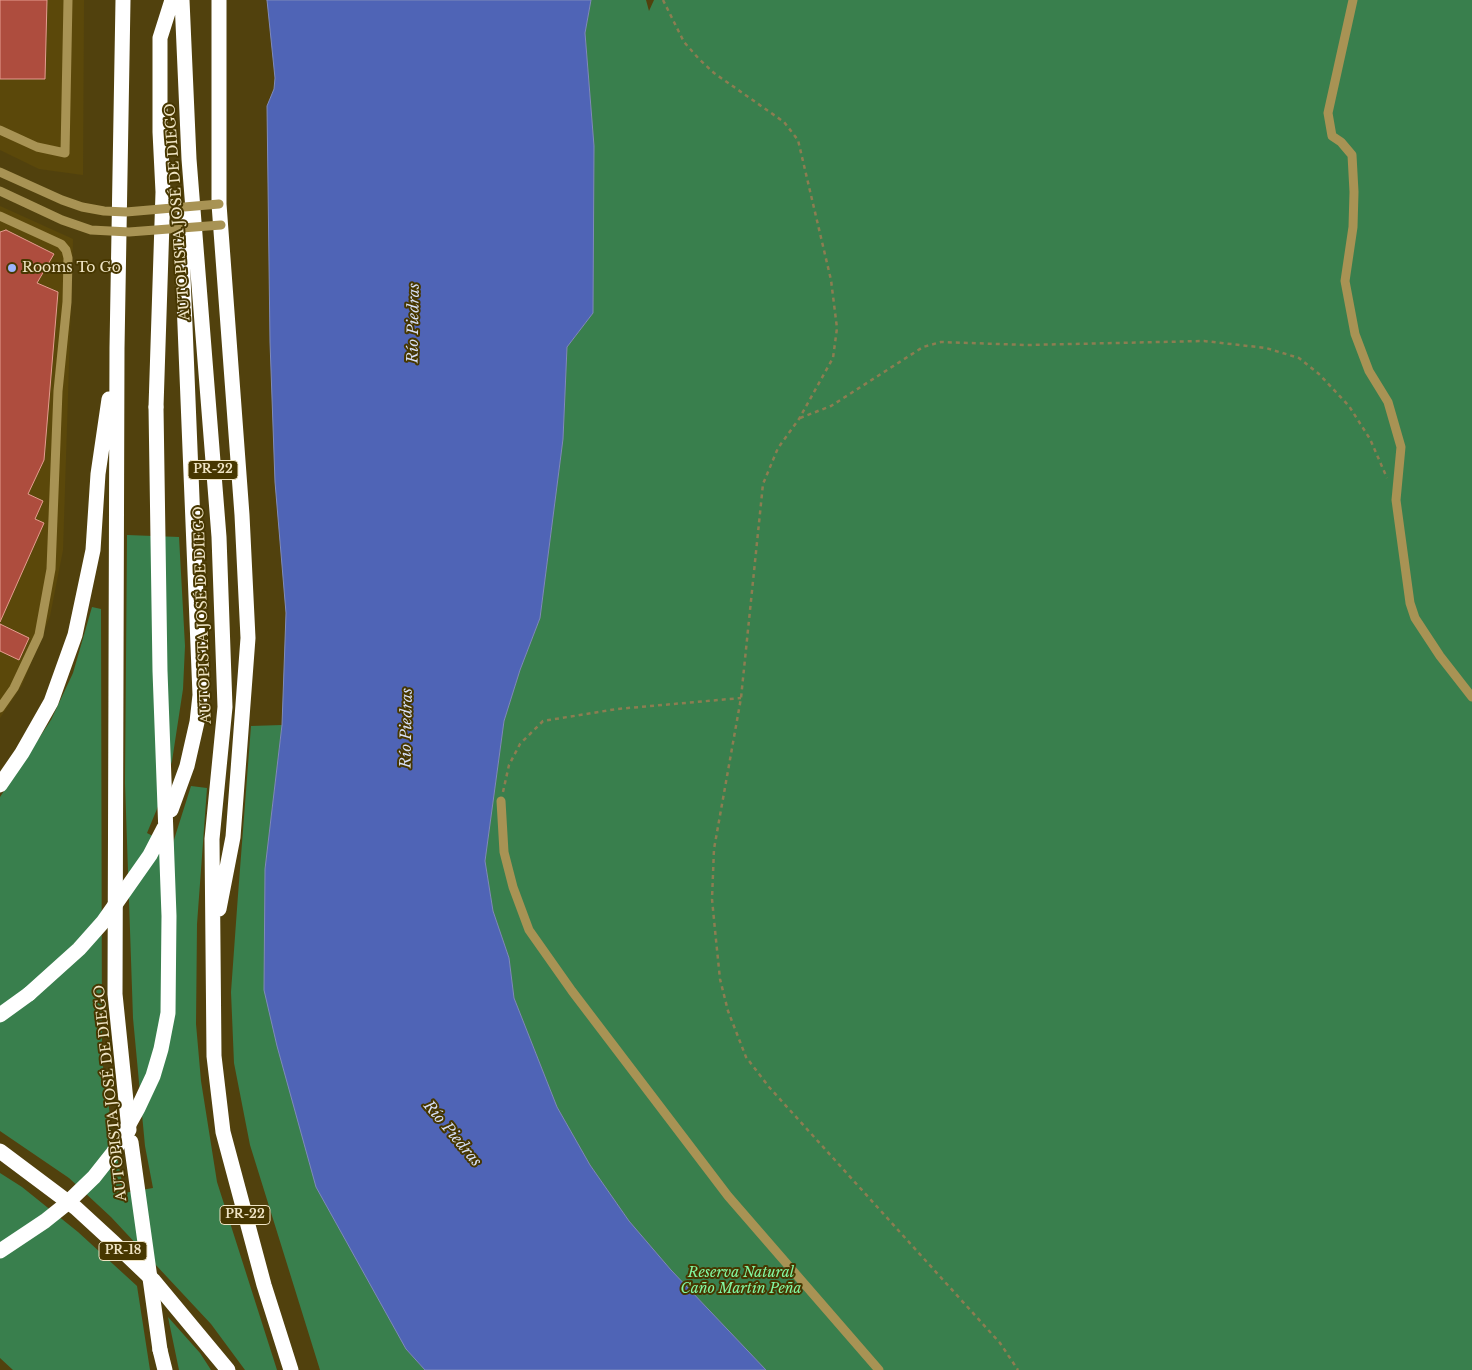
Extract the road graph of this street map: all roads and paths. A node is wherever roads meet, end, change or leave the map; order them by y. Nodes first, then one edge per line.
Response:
1 (68, 0) edge
2 (122, 0) edge
3 (172, 0) edge
4 (182, 0) edge
5 (219, 0) edge
6 (662, 0) edge
7 (1352, 0) edge
8 (0, 130) edge
9 (189, 159) junction
10 (0, 172) edge
11 (0, 191) edge
12 (219, 204) junction
13 (0, 216) edge
14 (221, 225) junction
15 (117, 348) junction
16 (799, 419) junction
17 (1396, 500) junction
18 (1472, 697) edge
19 (741, 698) junction
20 (1, 705) edge
21 (0, 785) edge
22 (501, 801) joint
23 (212, 940) junction
24 (0, 1015) edge
25 (0, 1151) edge
26 (0, 1251) edge
27 (165, 1370) edge
28 (228, 1370) edge
29 (291, 1370) edge
30 (880, 1370) edge
31 (1018, 1370) edge

1 - 8 street
2 - 15 highway, AUTOPISTA JOSÉ DE DIEGO
3 - 26 highway, bridge
4 - 9 highway, AUTOPISTA JOSÉ DE DIEGO / PR-22
5 - 12 highway
6 - 16 path
7 - 17 street
9 - 23 highway, AUTOPISTA JOSÉ DE DIEGO / PR-22
9 - 24 highway, bridge
10 - 12 street, bridge
11 - 14 street, bridge
12 - 14 highway
13 - 20 street
14 - 23 highway
15 - 21 highway
15 - 27 highway, AUTOPISTA JOSÉ DE DIEGO, bridge
16 - 17 path
16 - 19 path
17 - 18 street
19 - 22 path
19 - 31 path
22 - 30 street
23 - 29 highway, AUTOPISTA JOSÉ DE DIEGO / PR-22
25 - 28 highway, PR-18

